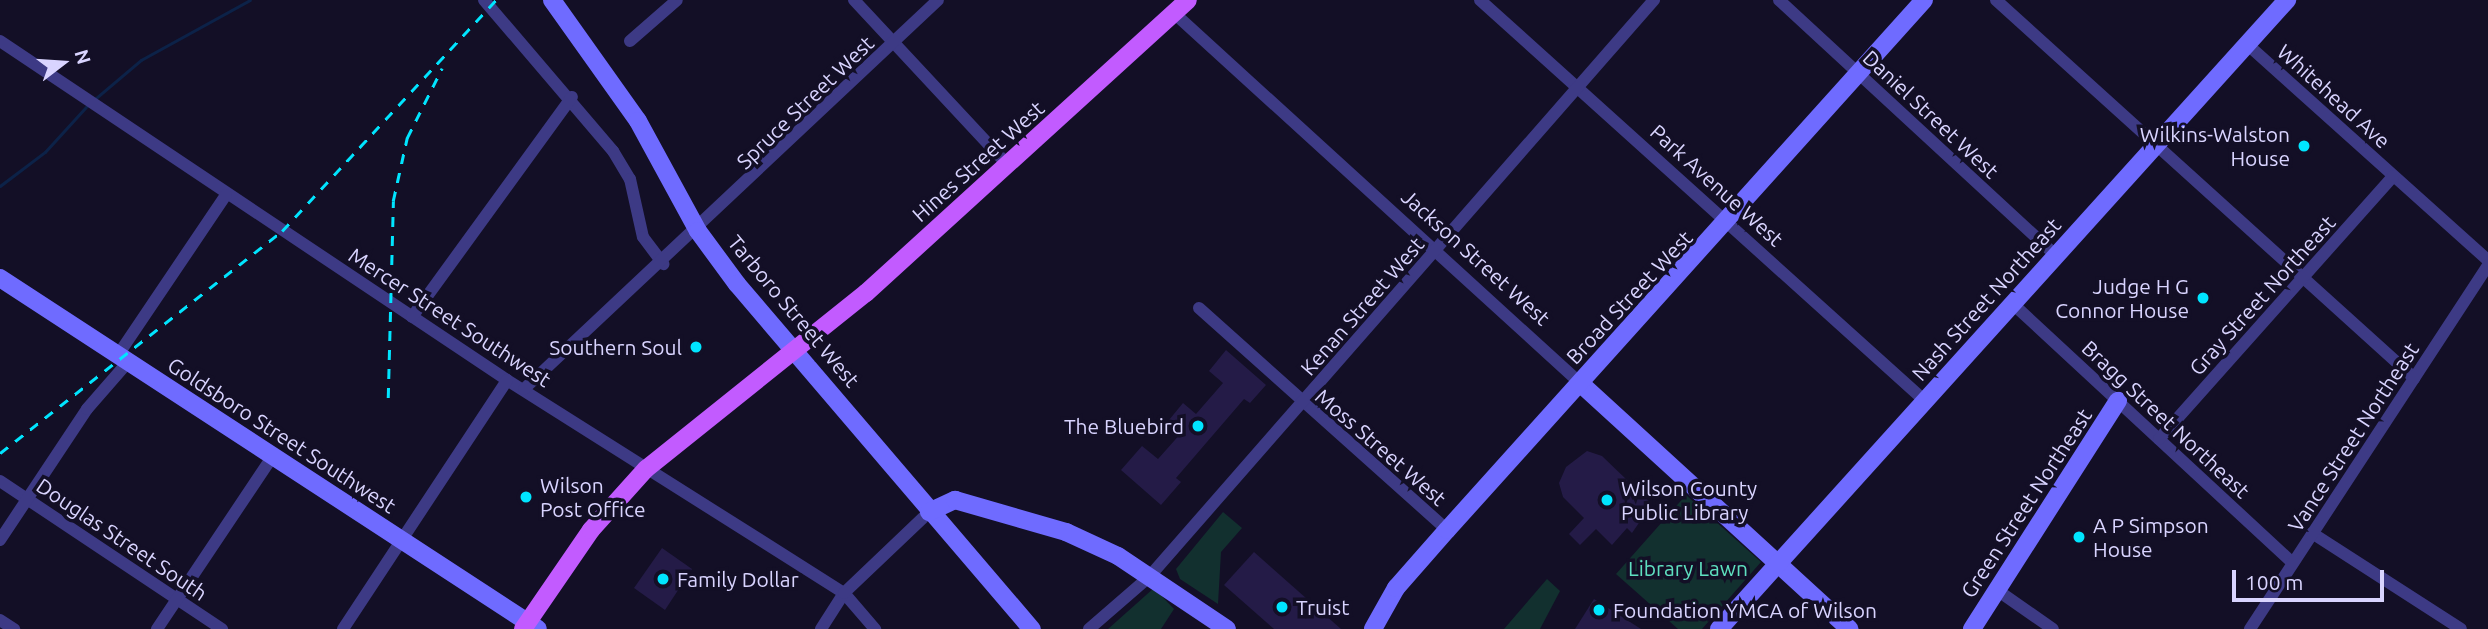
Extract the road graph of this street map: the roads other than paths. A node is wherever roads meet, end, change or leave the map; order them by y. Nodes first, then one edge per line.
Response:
1 (484, 0) edge
2 (552, 0) edge
3 (677, 0) edge
4 (854, 0) edge
5 (938, 0) edge
6 (1188, 0) edge
7 (1480, 0) edge
8 (1654, 0) edge
9 (1779, 0) edge
10 (1924, 0) edge
11 (1996, 0) edge
12 (2287, 0) edge
13 (1174, 13) junction
14 (0, 41) edge
15 (630, 41) dead end
16 (894, 43) junction
17 (2248, 45) junction
18 (1859, 74) junction
19 (1577, 86) junction
20 (572, 97) junction
21 (2156, 146) junction
22 (1008, 165) junction
23 (2393, 176) junction
24 (226, 195) junction
25 (1729, 222) junction
26 (698, 231) junction
27 (1436, 251) junction
28 (2056, 256) junction
29 (2488, 260) edge
30 (663, 264) junction
31 (2488, 265) edge
32 (2303, 277) junction
33 (0, 278) edge
34 (2013, 304) junction
35 (1199, 307) dead end
36 (412, 317) junction
37 (795, 350) junction
38 (123, 358) junction
39 (2414, 378) junction
40 (507, 380) junction
41 (1580, 383) junction
42 (524, 389) junction
43 (1925, 401) junction
44 (2118, 401) junction
45 (1303, 405) junction
46 (2159, 439) junction
47 (273, 456) junction
48 (646, 469) junction
49 (0, 481) edge
50 (26, 498) junction
51 (981, 507) junction
52 (929, 512) junction
53 (947, 529) junction
54 (1447, 530) junction
55 (2312, 533) junction
56 (0, 540) edge
57 (402, 540) junction
58 (2294, 563) junction
59 (1778, 564) junction
60 (1149, 577) junction
61 (1997, 590) junction
62 (844, 593) junction
63 (178, 599) junction
64 (0, 620) edge
65 (530, 627) edge
66 (14, 629) edge
67 (157, 629) edge
68 (222, 629) edge
69 (343, 629) edge
70 (821, 629) edge
71 (875, 629) edge
72 (1032, 629) edge
73 (1089, 629) edge
74 (1227, 629) edge
75 (1373, 629) edge
76 (1719, 629) edge
77 (1849, 629) edge
78 (1972, 629) edge
79 (2053, 629) edge
80 (2250, 629) edge
81 (2460, 629) edge

1 - 20 street
2 - 26 street, Tarboro Street West
3 - 15 street
4 - 16 street
5 - 16 street, Spruce Street West
6 - 13 main road, Hines Street West
7 - 19 street, Park Avenue West
8 - 19 street, Kenan Street West
9 - 18 street, Daniel Street West
10 - 18 street, Broad Street West
11 - 21 street
12 - 17 street, Nash Street Northeast
13 - 22 main road, Hines Street West
13 - 27 street, Jackson Street West
14 - 24 street, Mercer Street Southwest
16 - 22 street
16 - 26 street, Spruce Street West
17 - 21 street, Nash Street Northeast
17 - 23 street, Whitehead Ave
18 - 25 street, Broad Street West
18 - 28 street, Daniel Street West
19 - 25 street, Park Avenue West
19 - 27 street, Kenan Street West
20 - 30 street
20 - 36 street
21 - 28 street, Nash Street Northeast
21 - 32 street
22 - 37 main road, Hines Street West
23 - 29 street, Whitehead Ave
23 - 32 street, Gray Street Northeast
24 - 36 street, Mercer Street Southwest
24 - 38 street
25 - 41 street, Broad Street West
25 - 43 street, Park Avenue West
26 - 30 street, Spruce Street West
26 - 37 street, Tarboro Street West
27 - 41 street, Jackson Street West
27 - 45 street, Kenan Street West
28 - 34 street, Nash Street Northeast
30 - 42 street, Spruce Street West
31 - 39 street, Vance Street Northeast
32 - 39 street
32 - 46 street, Gray Street Northeast
33 - 38 street, Goldsboro Street Southwest
34 - 43 street, Nash Street Northeast
34 - 44 street, Bragg Street Northeast
35 - 45 street, Moss Street West
36 - 40 street, Mercer Street Southwest
37 - 48 main road, Hines Street West
37 - 52 street, Tarboro Street West
38 - 47 street, Goldsboro Street Southwest
38 - 50 street
39 - 55 street, Vance Street Northeast
40 - 42 street, Mercer Street Southwest
40 - 57 street
41 - 54 street, Broad Street West
41 - 59 street, Jackson Street West
42 - 48 street, Mercer Street Southwest
43 - 59 street, Nash Street Northeast
44 - 46 street, Bragg Street Northeast
44 - 61 street, Green Street Northeast
45 - 54 street, Moss Street West
45 - 60 street, Kenan Street West
46 - 58 street, Bragg Street Northeast
47 - 57 street, Goldsboro Street Southwest
47 - 63 street
48 - 62 street, Mercer Street Southwest
48 - 65 main road, Hines Street West
49 - 50 street, Douglas Street South
50 - 56 street
50 - 63 street, Douglas Street South
51 - 52 street
51 - 53 street
51 - 60 street
52 - 53 street, Tarboro Street West
52 - 62 street
53 - 72 street, Tarboro Street West
54 - 75 street, Broad Street West
55 - 58 street, Vance Street Northeast
55 - 81 street
57 - 65 street, Goldsboro Street Southwest
57 - 69 street
58 - 80 street, Vance Street Northeast
59 - 76 street, Nash Street Northeast
59 - 77 street, Jackson Street West
60 - 73 street, Kenan Street West
60 - 74 street
61 - 78 street, Green Street Northeast
61 - 79 street
62 - 70 street
62 - 71 street, Mercer Street Southwest
63 - 67 street
63 - 68 street, Douglas Street South
64 - 66 street

